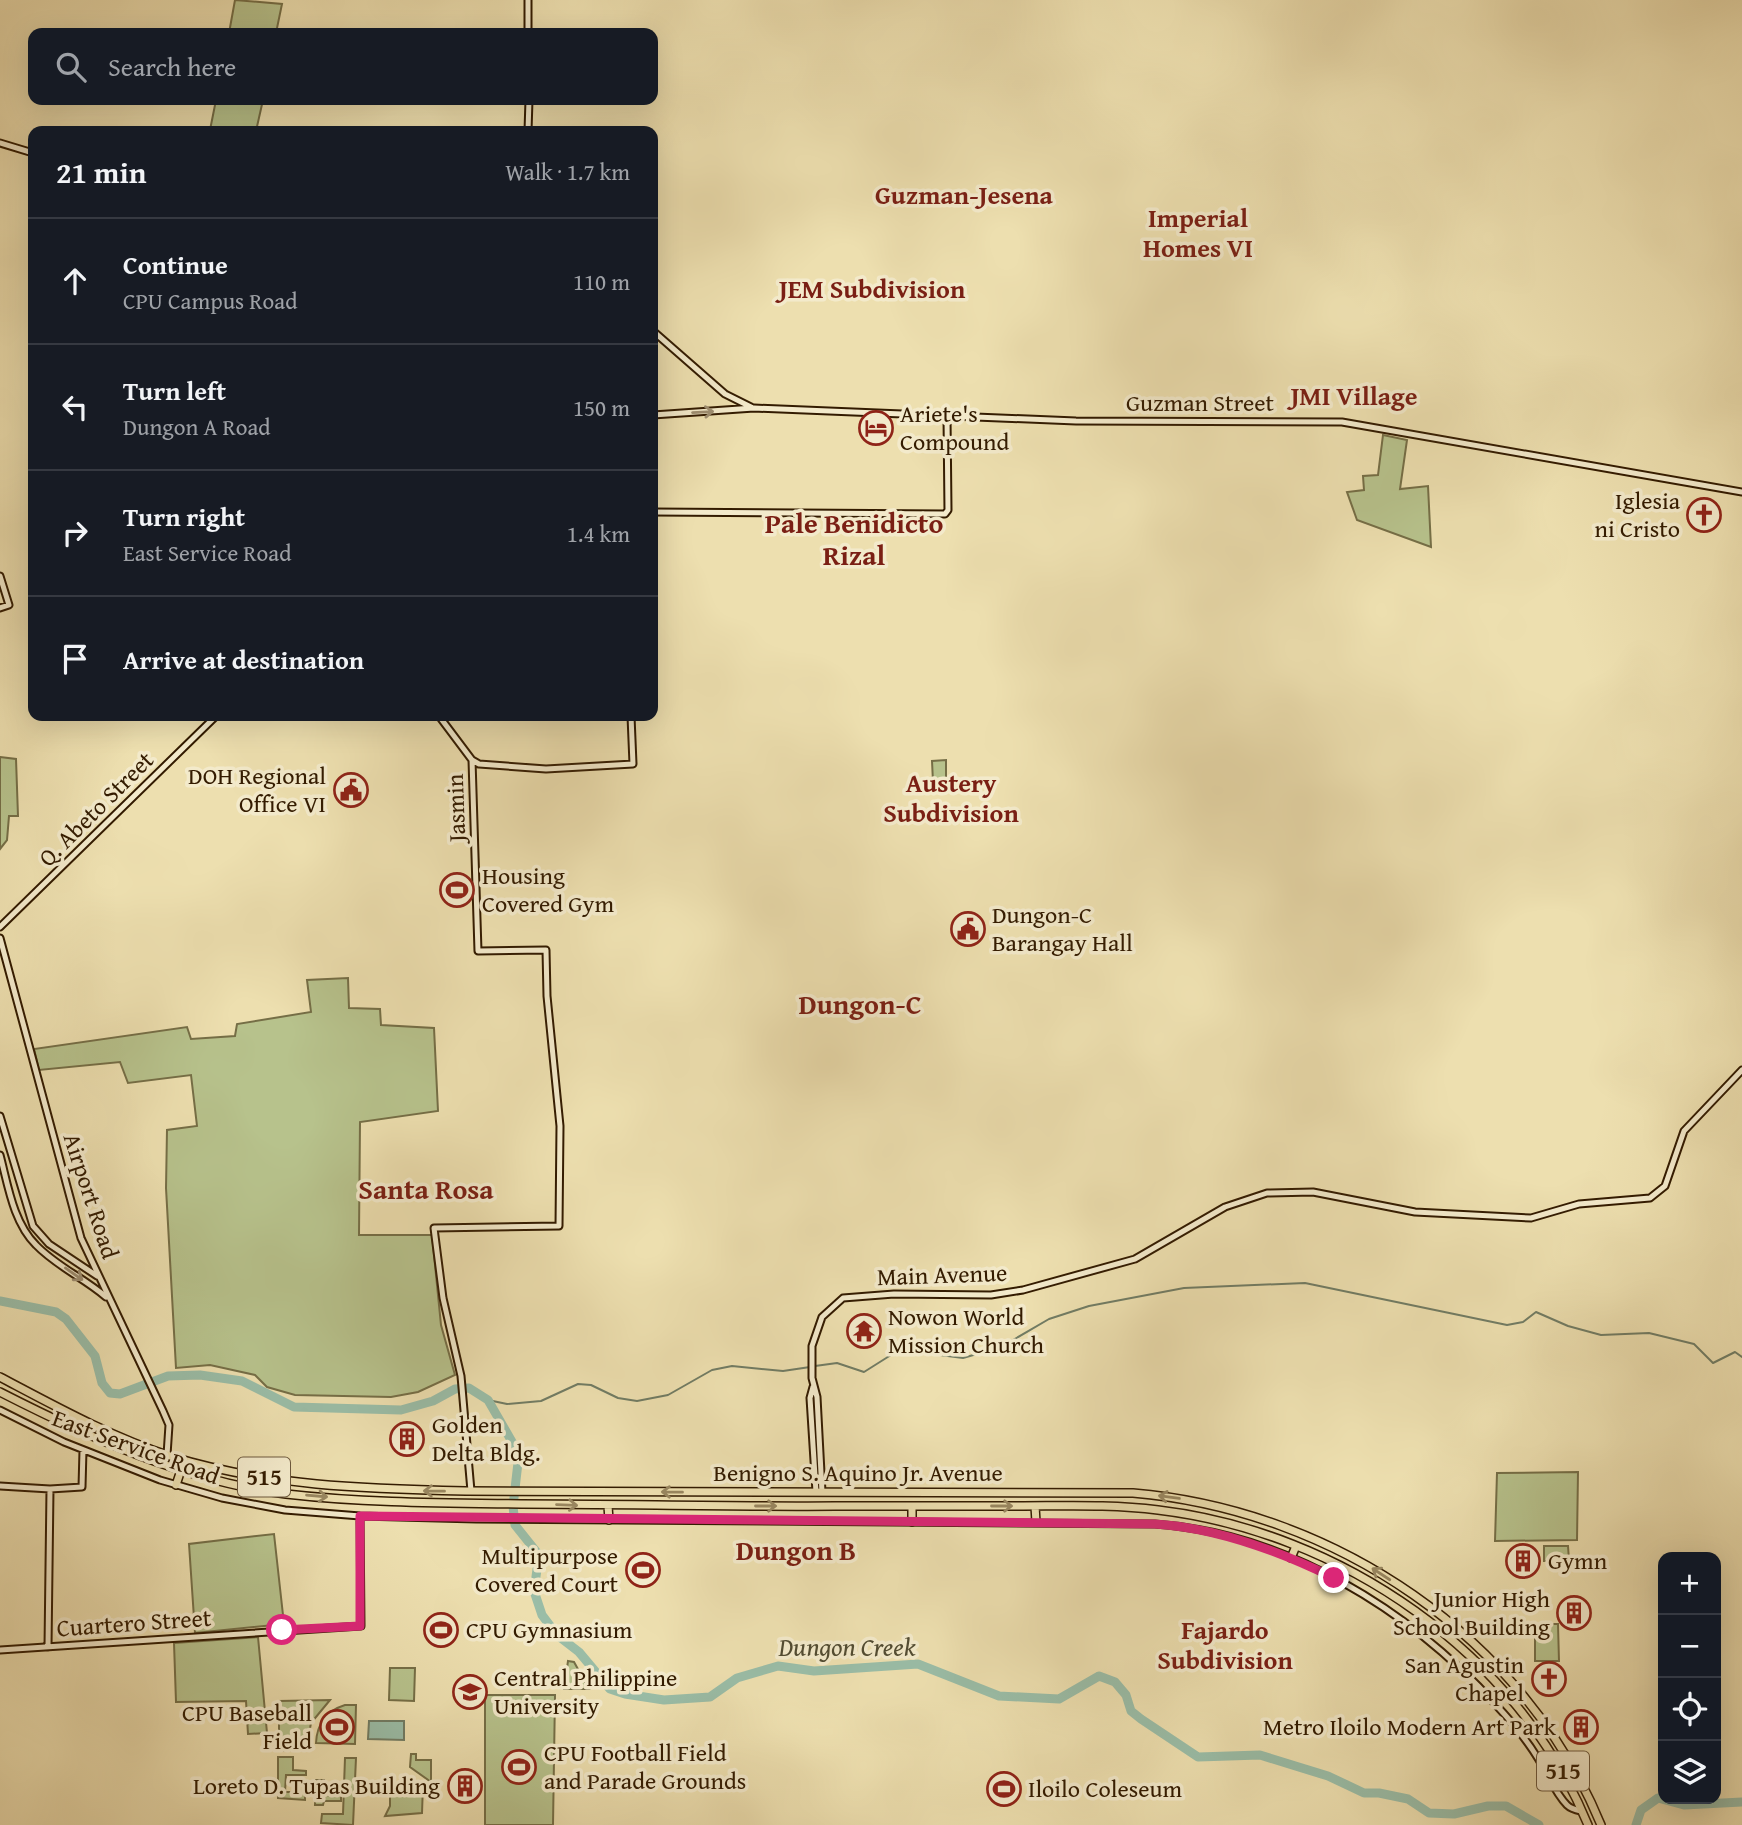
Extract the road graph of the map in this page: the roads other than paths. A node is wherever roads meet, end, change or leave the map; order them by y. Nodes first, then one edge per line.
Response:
1 (528, 0) edge
2 (528, 28) edge
3 (529, 105) edge
4 (528, 126) edge
5 (0, 143) edge
6 (28, 151) edge
7 (658, 335) edge
8 (754, 408) junction
9 (658, 415) edge
10 (947, 416) junction
11 (1742, 492) edge
12 (658, 512) edge
13 (0, 576) edge
14 (0, 608) edge
15 (211, 721) edge
16 (443, 721) edge
17 (631, 721) edge
18 (472, 760) junction
19 (0, 927) edge
20 (0, 938) edge
21 (1742, 1070) edge
22 (0, 1116) edge
23 (0, 1155) edge
24 (46, 1241) junction
25 (39, 1248) junction
26 (99, 1278) junction
27 (109, 1299) junction
28 (0, 1377) edge
29 (0, 1392) edge
30 (0, 1410) edge
31 (99, 1426) junction
32 (95, 1436) junction
33 (83, 1450) junction
34 (167, 1455) junction
35 (181, 1470) junction
36 (176, 1485) junction
37 (0, 1486) edge
38 (50, 1489) junction
39 (363, 1489) junction
40 (471, 1492) junction
41 (703, 1492) junction
42 (819, 1492) junction
43 (872, 1492) junction
44 (1078, 1492) junction
45 (363, 1500) junction
46 (702, 1505) junction
47 (608, 1506) junction
48 (872, 1506) junction
49 (912, 1506) junction
50 (1035, 1506) junction
51 (1077, 1506) junction
52 (360, 1516) junction
53 (608, 1520) junction
54 (1266, 1520) junction
55 (912, 1522) junction
56 (1036, 1522) junction
57 (1260, 1534) junction
58 (1296, 1546) junction
59 (1291, 1558) junction
60 (1404, 1588) junction
61 (1396, 1598) junction
62 (48, 1647) junction
63 (0, 1650) edge
64 (1506, 1695) junction
65 (1495, 1703) junction
66 (1538, 1715) junction
67 (1529, 1722) junction
68 (1583, 1811) junction
69 (1601, 1824) edge
70 (1588, 1825) edge

1 - 2 street
3 - 4 street
5 - 6 street
7 - 8 street
9 -> 8 street, Guzman Street
8 - 10 street, Guzman Street
10 - 11 street, Guzman Street
10 - 12 street
13 - 14 street
15 - 19 street, Q. Abeto Street
16 - 18 street, Jasmin
17 - 18 street
18 - 40 street, Jasmin
20 - 26 street, Airport Road
21 - 42 street, Main Avenue
22 - 24 street
23 - 25 street
24 - 25 street
24 - 26 street
25 -> 27 street
26 - 27 street, Airport Road
27 - 34 street, Airport Road
28 - 31 highway, Benigno S. Aquino Jr. Avenue / 515
29 - 32 highway, Benigno S. Aquino Jr. Avenue / 515
30 - 33 street, East Service Road
31 - 32 highway
31 - 34 highway, Benigno S. Aquino Jr. Avenue / 515
32 - 35 highway, Benigno S. Aquino Jr. Avenue / 515
33 - 36 street, East Service Road
33 - 38 street
34 - 39 highway, Benigno S. Aquino Jr. Avenue / 515
35 - 36 highway
35 -> 45 highway, Benigno S. Aquino Jr. Avenue / 515
36 - 52 street, East Service Road
37 - 38 street
38 - 62 street
40 -> 39 highway, Benigno S. Aquino Jr. Avenue / 515
39 - 45 highway
41 -> 40 highway, Benigno S. Aquino Jr. Avenue / 515
41 - 42 highway, Benigno S. Aquino Jr. Avenue / 515
41 - 46 highway
42 - 43 highway, Benigno S. Aquino Jr. Avenue / 515
43 - 44 highway, Benigno S. Aquino Jr. Avenue / 515
43 - 48 highway
44 - 51 highway
54 -> 44 highway, Benigno S. Aquino Jr. Avenue / 515
45 -> 47 highway, Benigno S. Aquino Jr. Avenue / 515
46 - 47 highway, Benigno S. Aquino Jr. Avenue / 515
46 -> 48 highway, Benigno S. Aquino Jr. Avenue / 515
47 - 53 highway
48 - 49 highway, Benigno S. Aquino Jr. Avenue / 515
49 -> 50 highway, Benigno S. Aquino Jr. Avenue / 515
49 - 55 highway
50 - 51 highway, Benigno S. Aquino Jr. Avenue / 515
50 - 56 highway
51 - 57 highway, Benigno S. Aquino Jr. Avenue / 515
52 - 53 street, East Service Road
52 - 62 street, Cuartero Street
53 - 55 street, East Service Road
54 - 57 highway
60 -> 54 highway, Benigno S. Aquino Jr. Avenue / 515
55 - 56 street, East Service Road
56 - 59 street, East Service Road
57 - 58 highway, Benigno S. Aquino Jr. Avenue / 515
58 - 59 highway
58 - 61 highway, Benigno S. Aquino Jr. Avenue / 515
59 - 65 street, East Service Road
60 - 61 highway
60 - 66 highway, Benigno S. Aquino Jr. Avenue / 515
61 - 64 highway, Benigno S. Aquino Jr. Avenue / 515
62 - 63 street, Cuartero Street
64 - 65 highway
64 - 67 highway, Benigno S. Aquino Jr. Avenue / 515
65 - 68 street, East Service Road
66 - 67 highway
66 - 69 highway, Benigno S. Aquino Jr. Avenue / 515
67 - 68 highway, Benigno S. Aquino Jr. Avenue / 515
68 - 70 highway, Benigno S. Aquino Jr. Avenue / 515

